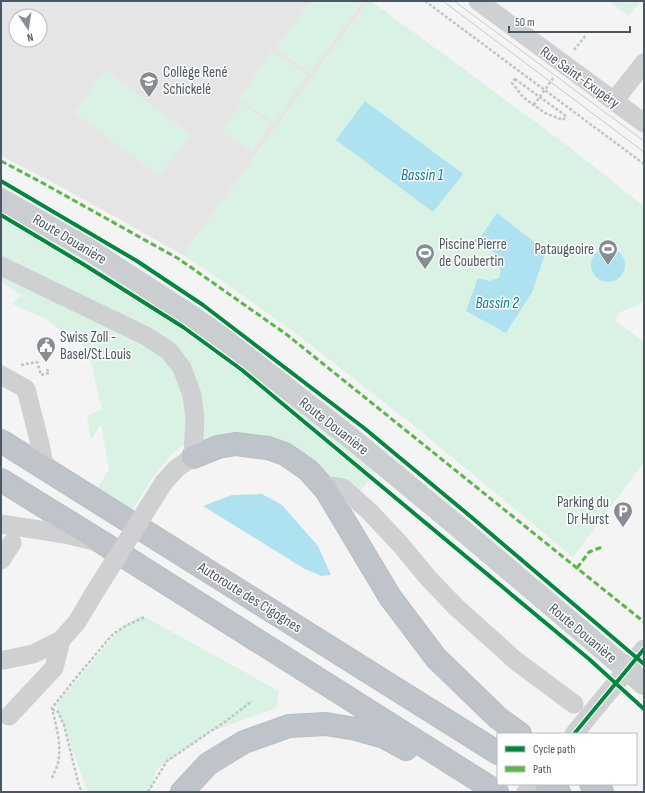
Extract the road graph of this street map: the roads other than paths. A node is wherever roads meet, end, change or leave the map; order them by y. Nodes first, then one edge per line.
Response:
1 (478, 1) edge
2 (644, 63) edge
3 (614, 101) junction
4 (644, 123) edge
5 (1, 199) edge
6 (1, 266) edge
7 (1, 376) edge
8 (1, 441) edge
9 (193, 457) junction
10 (45, 469) junction
11 (1, 480) edge
12 (322, 485) junction
13 (1, 524) edge
14 (12, 543) dead end
15 (103, 543) junction
16 (1, 560) edge
17 (61, 640) junction
18 (644, 649) edge
19 (1, 660) edge
20 (644, 684) edge
21 (574, 704) dead end
22 (9, 716) dead end
23 (519, 733) edge
24 (575, 733) edge
25 (497, 752) edge
26 (548, 785) edge
27 (592, 785) edge
28 (182, 792) edge
29 (496, 792) edge
30 (559, 792) edge
31 (602, 792) edge

1 - 3 street, Rue Saint-Exupéry
2 - 3 street
3 - 4 street, Rue Saint-Exupéry
5 - 20 main road, Route Douanière
6 - 9 street
7 - 10 street
8 - 10 highway, Autoroute des Cigognes
9 - 12 highway
9 - 17 street, bridge
10 - 25 highway, Autoroute des Cigognes
11 - 15 highway
12 - 21 street
12 - 23 highway
13 - 15 street
14 - 16 street
15 - 29 highway
17 - 19 street
17 - 22 street
18 - 24 street, bridge
26 - 30 highway
27 - 31 highway
28 - 29 highway

